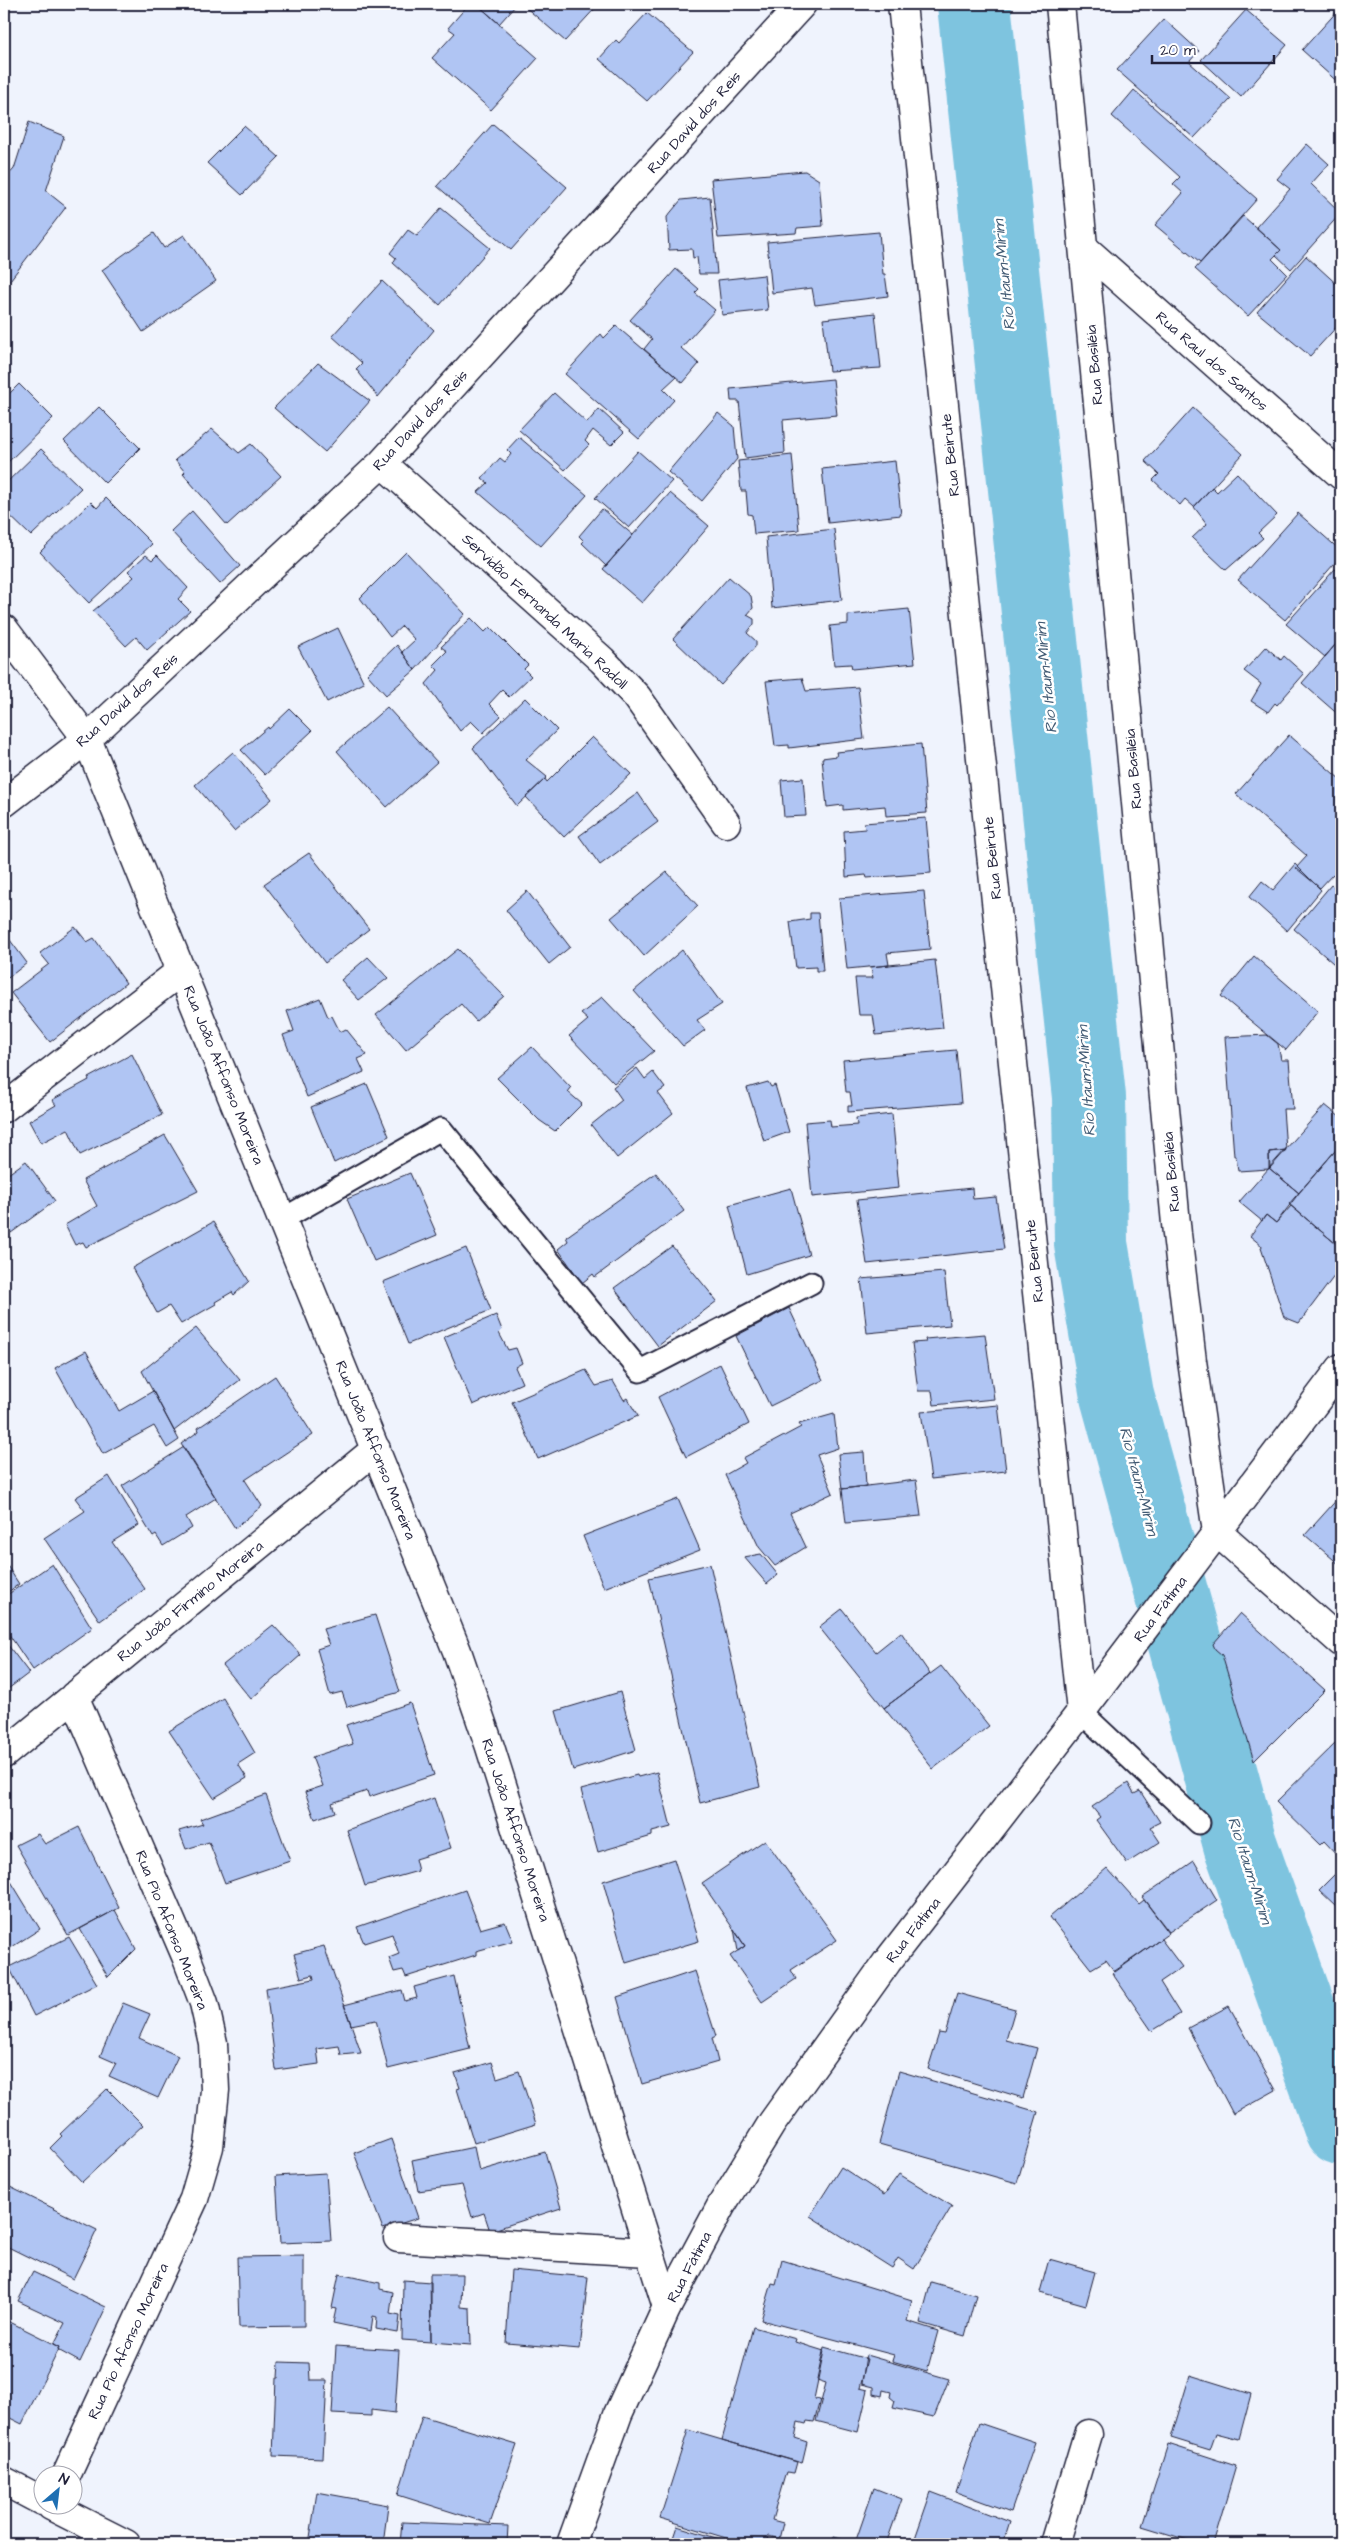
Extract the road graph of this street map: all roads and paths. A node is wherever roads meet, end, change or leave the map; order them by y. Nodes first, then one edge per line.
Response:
1 (802, 4) edge
2 (902, 4) edge
3 (1060, 4) edge
4 (1083, 247) junction
5 (382, 463) junction
6 (1341, 475) edge
7 (4, 629) edge
8 (87, 739) junction
9 (4, 803) edge
10 (726, 823) dead end
11 (182, 970) junction
12 (4, 1108) edge
13 (283, 1219) junction
14 (811, 1283) dead end
15 (1341, 1368) edge
16 (376, 1449) junction
17 (1217, 1532) junction
18 (1341, 1642) edge
19 (74, 1696) junction
20 (1081, 1712) junction
21 (4, 1754) edge
22 (1199, 1823) dead end
23 (398, 2238) dead end
24 (649, 2252) junction
25 (667, 2307) junction
26 (1088, 2434) dead end
27 (71, 2466) edge
28 (4, 2481) edge
29 (32, 2496) edge
30 (71, 2516) edge
31 (126, 2544) edge
32 (572, 2544) edge
33 (1055, 2544) edge

1 - 5 street, Rua David dos Reis
2 - 20 street, Rua Beirute
3 - 4 street, Rua Basiléia
4 - 6 street, Rua Raul dos Santos
4 - 17 street, Rua Basiléia
5 - 8 street, Rua David dos Reis
5 - 10 street, Servidão Fernanda Maria Radoll
7 - 8 street, Rua João Affonso Moreira
8 - 9 street, Rua David dos Reis
8 - 11 street, Rua João Affonso Moreira
11 - 12 street
11 - 13 street, Rua João Affonso Moreira
13 - 14 lane
13 - 16 street, Rua João Affonso Moreira
15 - 17 street, Rua Fátima
16 - 19 street, Rua João Firmino Moreira
16 - 24 street, Rua João Affonso Moreira
17 - 18 street
17 - 20 street, Rua Fátima
19 - 21 street, Rua João Firmino Moreira
19 - 27 street, Rua Pio Afonso Moreira
20 - 22 lane
20 - 25 street, Rua Fátima
23 - 24 street
24 - 25 street, Rua João Affonso Moreira
25 - 32 street, Rua Fátima
26 - 33 street
28 - 29 street
30 - 31 street

